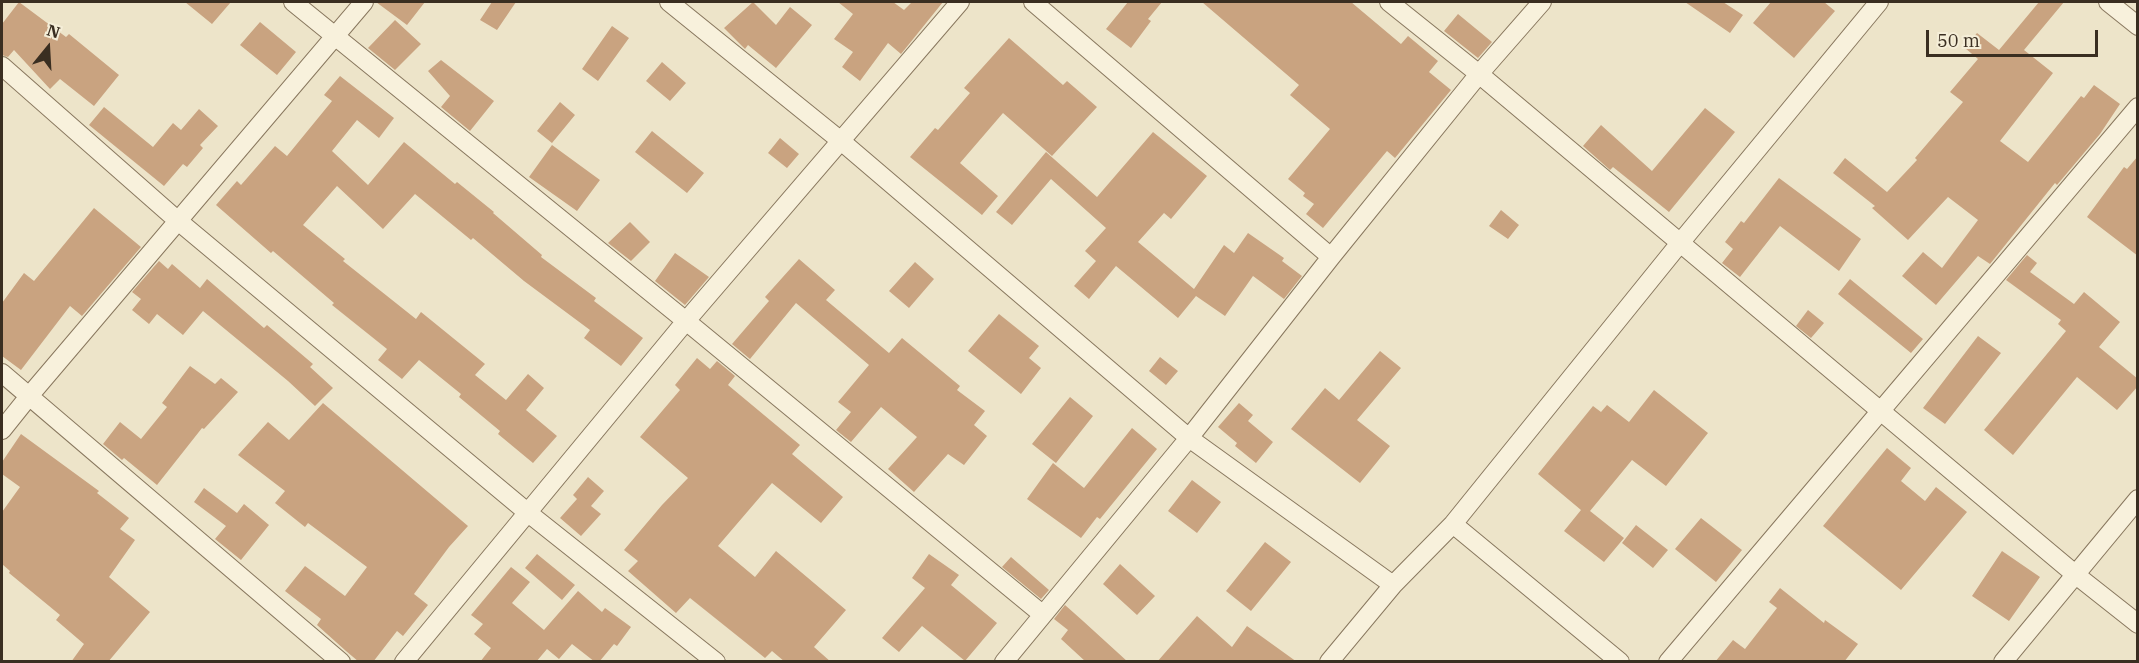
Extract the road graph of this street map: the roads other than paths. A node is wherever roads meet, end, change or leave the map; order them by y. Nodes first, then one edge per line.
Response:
1 (293, 2) edge
2 (363, 2) edge
3 (669, 2) edge
4 (960, 2) edge
5 (1033, 2) edge
6 (1389, 2) edge
7 (1542, 2) edge
8 (1879, 2) edge
9 (2108, 2) edge
10 (2138, 26) edge
11 (335, 36) junction
12 (2, 66) edge
13 (1479, 74) junction
14 (2138, 107) edge
15 (841, 141) junction
16 (177, 220) junction
17 (1680, 243) junction
18 (1331, 257) junction
19 (686, 321) junction
20 (2, 373) edge
21 (30, 394) junction
22 (1880, 411) junction
23 (2, 430) edge
24 (1189, 438) junction
25 (2138, 499) edge
26 (527, 512) junction
27 (1453, 524) junction
28 (2076, 575) junction
29 (1393, 585) junction
30 (1042, 614) junction
31 (2138, 624) edge
32 (341, 662) edge
33 (404, 662) edge
34 (716, 662) edge
35 (1004, 662) edge
36 (1329, 662) edge
37 (1620, 662) edge
38 (1668, 662) edge
39 (2003, 662) edge

1 - 11 street
2 - 11 street
3 - 15 street
4 - 15 street
5 - 18 street
6 - 13 street
7 - 13 street
8 - 17 street
9 - 10 street
11 - 16 street
11 - 19 street
12 - 16 street
13 - 17 street
13 - 18 street
14 - 22 street
15 - 19 street
15 - 24 street
16 - 21 street
16 - 26 street
17 - 22 street
17 - 27 street
18 - 24 street
19 - 26 street
19 - 30 street
20 - 21 street
21 - 23 street
21 - 32 street
22 - 28 street
22 - 38 street
24 - 29 street
24 - 30 street
25 - 28 street
26 - 33 street
26 - 34 street
27 - 29 street
27 - 37 street
28 - 31 street
28 - 39 street
29 - 36 street
30 - 35 street

